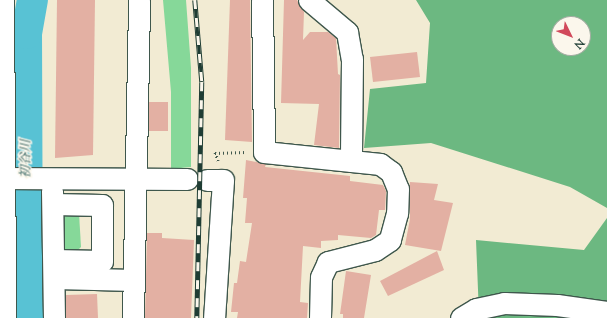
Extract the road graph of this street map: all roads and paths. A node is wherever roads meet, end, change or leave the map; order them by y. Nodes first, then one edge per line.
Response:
1 (4, 0) edge
2 (138, 0) edge
3 (262, 0) edge
4 (309, 0) edge
5 (2, 56) edge
6 (264, 152) junction
7 (351, 161) junction
8 (2, 178) edge
9 (52, 179) junction
10 (134, 179) junction
11 (206, 180) junction
12 (53, 204) junction
13 (54, 269) junction
14 (133, 280) junction
15 (607, 312) edge
16 (4, 318) edge
17 (54, 318) edge
18 (133, 318) edge
19 (214, 318) edge
20 (320, 318) edge
21 (461, 318) edge

1 - 5 street
2 - 10 street
3 - 6 street
4 - 7 street
5 - 8 street
6 - 7 street
6 - 11 path
7 - 20 street
8 - 9 street
8 - 16 street
9 - 10 street
9 - 12 street
10 - 11 street
10 - 14 street
11 - 19 street
12 - 13 street
12 - 13 street
13 - 14 street
13 - 17 street
14 - 18 street
15 - 21 street

